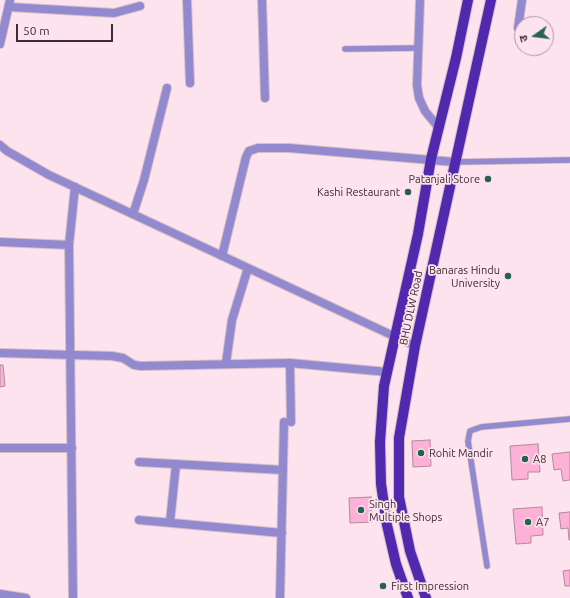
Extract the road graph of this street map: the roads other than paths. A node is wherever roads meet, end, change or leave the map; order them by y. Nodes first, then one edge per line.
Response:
1 (187, 0) edge
2 (262, 0) edge
3 (420, 0) edge
4 (468, 0) edge
5 (491, 0) edge
6 (522, 0) edge
7 (10, 3) edge
8 (140, 6) dead end
9 (520, 16) edge
10 (0, 44) edge
11 (418, 48) junction
12 (345, 49) dead end
13 (190, 83) dead end
14 (167, 88) dead end
15 (265, 98) dead end
16 (439, 128) junction
17 (0, 145) edge
18 (431, 159) junction
19 (570, 160) edge
20 (455, 162) junction
21 (75, 187) junction
22 (133, 214) junction
23 (0, 242) edge
24 (69, 245) junction
25 (222, 256) junction
26 (248, 268) junction
27 (395, 337) junction
28 (415, 346) junction
29 (0, 353) edge
30 (70, 354) junction
31 (226, 363) junction
32 (290, 363) junction
33 (387, 372) junction
34 (570, 419) edge
35 (0, 448) edge
36 (72, 448) junction
37 (139, 462) dead end
38 (176, 464) junction
39 (283, 470) junction
40 (139, 520) dead end
41 (170, 522) junction
42 (282, 533) junction
43 (487, 566) dead end
44 (0, 594) edge
45 (26, 598) edge
46 (73, 598) edge
47 (280, 598) edge
48 (408, 598) edge
49 (426, 598) edge

1 - 13 street
2 - 15 street
3 - 11 street
4 - 16 main road, BHU DLW Road
5 - 20 main road, BHU DLW Road
6 - 9 street
7 - 8 street
7 - 10 street
11 - 12 lane
11 - 16 street
14 - 22 street
16 - 18 main road, BHU DLW Road
17 - 21 street
18 - 20 street
18 - 25 street
18 - 27 main road, BHU DLW Road
19 - 20 lane
20 - 28 main road, BHU DLW Road
21 - 22 street
21 - 24 street
22 - 25 street
23 - 24 street
24 - 30 street
25 - 26 street
26 - 27 street
26 - 31 street
27 - 28 street
27 - 33 main road, BHU DLW Road
28 - 49 main road, BHU DLW Road
29 - 30 street
30 - 31 street
30 - 36 street
31 - 32 street
32 - 33 street
32 - 39 street
33 - 48 main road, BHU DLW Road
34 - 43 lane
35 - 36 street
36 - 46 street
37 - 38 street
38 - 39 street
38 - 41 street
39 - 42 street
40 - 41 street
41 - 42 street
42 - 47 street
44 - 45 street

